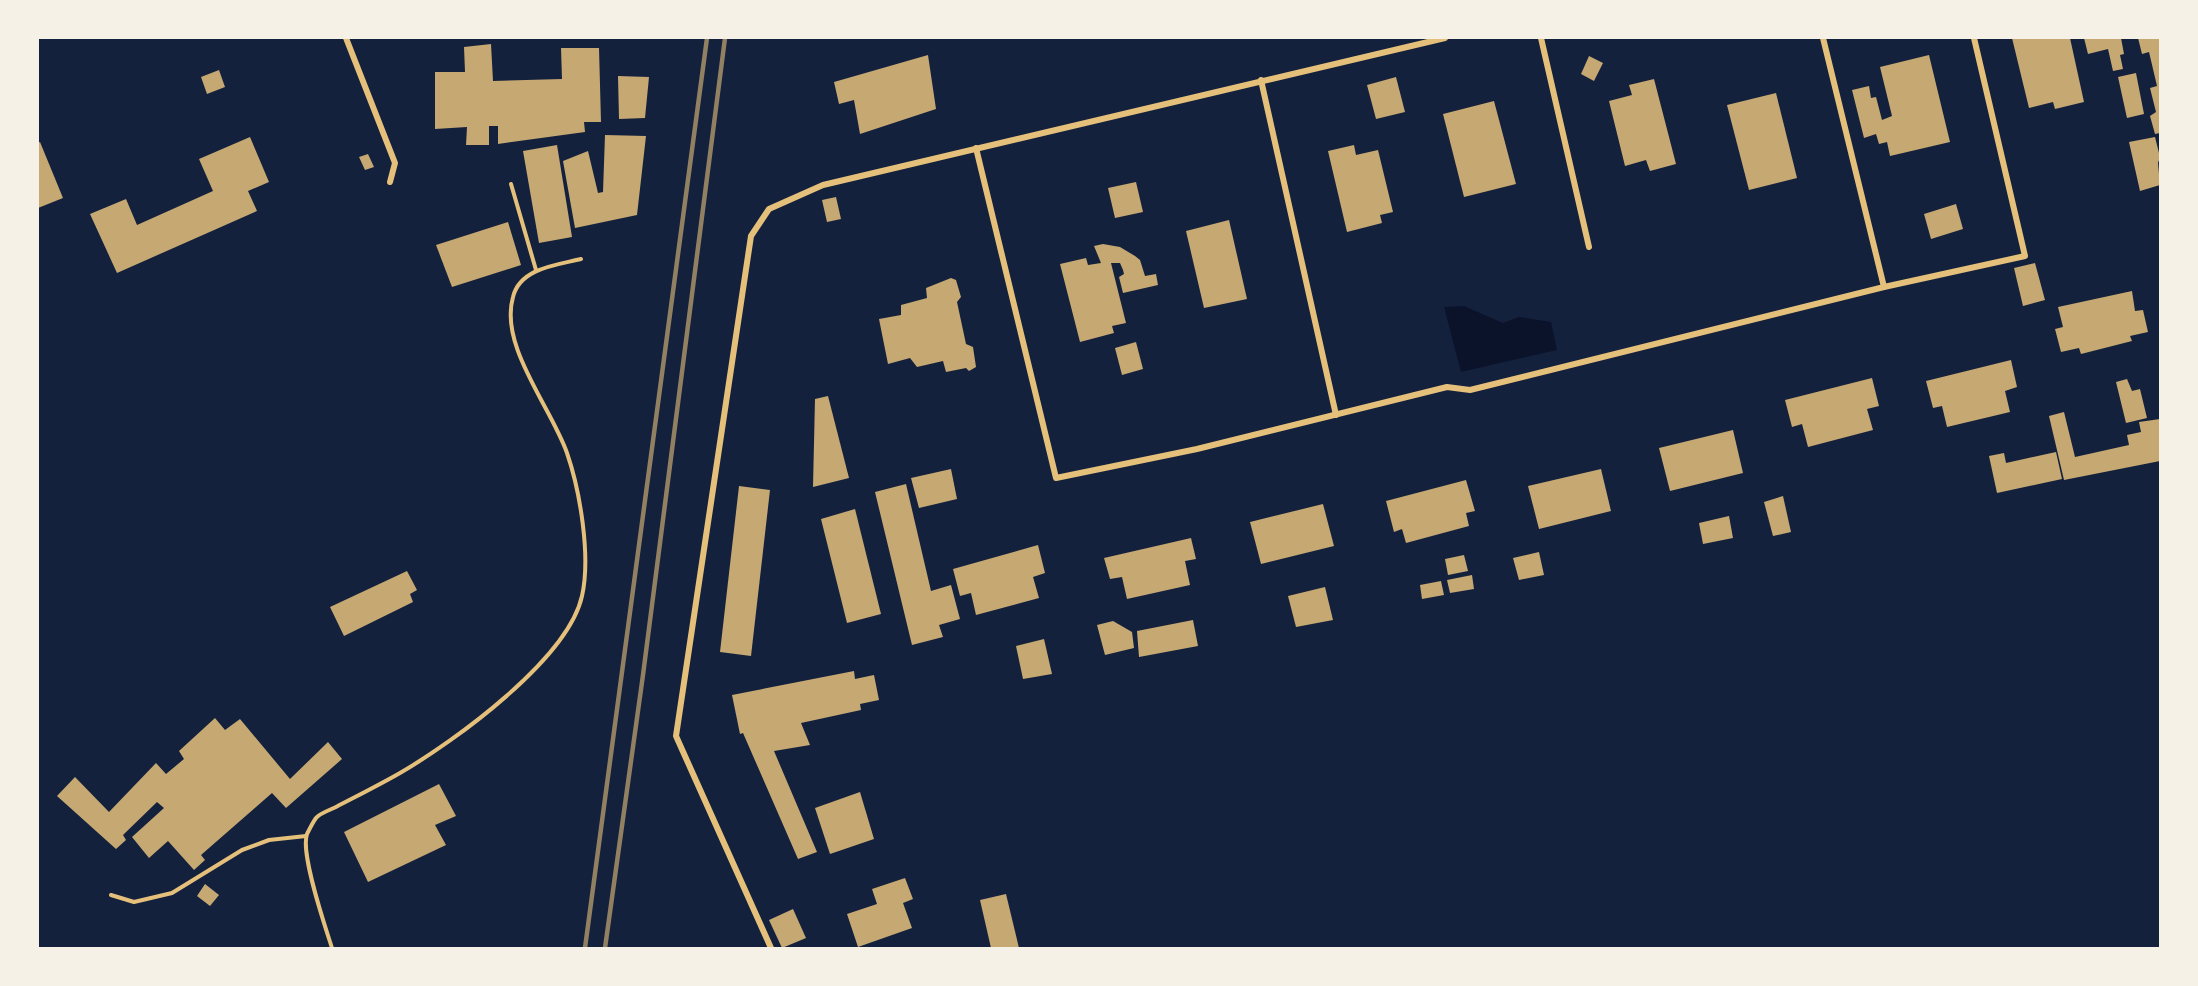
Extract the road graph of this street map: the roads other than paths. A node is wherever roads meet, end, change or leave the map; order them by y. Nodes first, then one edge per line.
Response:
1 (346, 38) edge
2 (1445, 38) edge
3 (1540, 38) edge
4 (1823, 38) edge
5 (1974, 38) edge
6 (1261, 80) junction
7 (976, 147) junction
8 (390, 182) dead end
9 (1589, 247) dead end
10 (1884, 287) junction
11 (1336, 415) junction
12 (771, 948) edge

1 - 8 street
2 - 6 street
3 - 9 street
4 - 10 street
5 - 10 street
6 - 7 street
6 - 11 street
7 - 11 street
7 - 12 street
10 - 11 street

